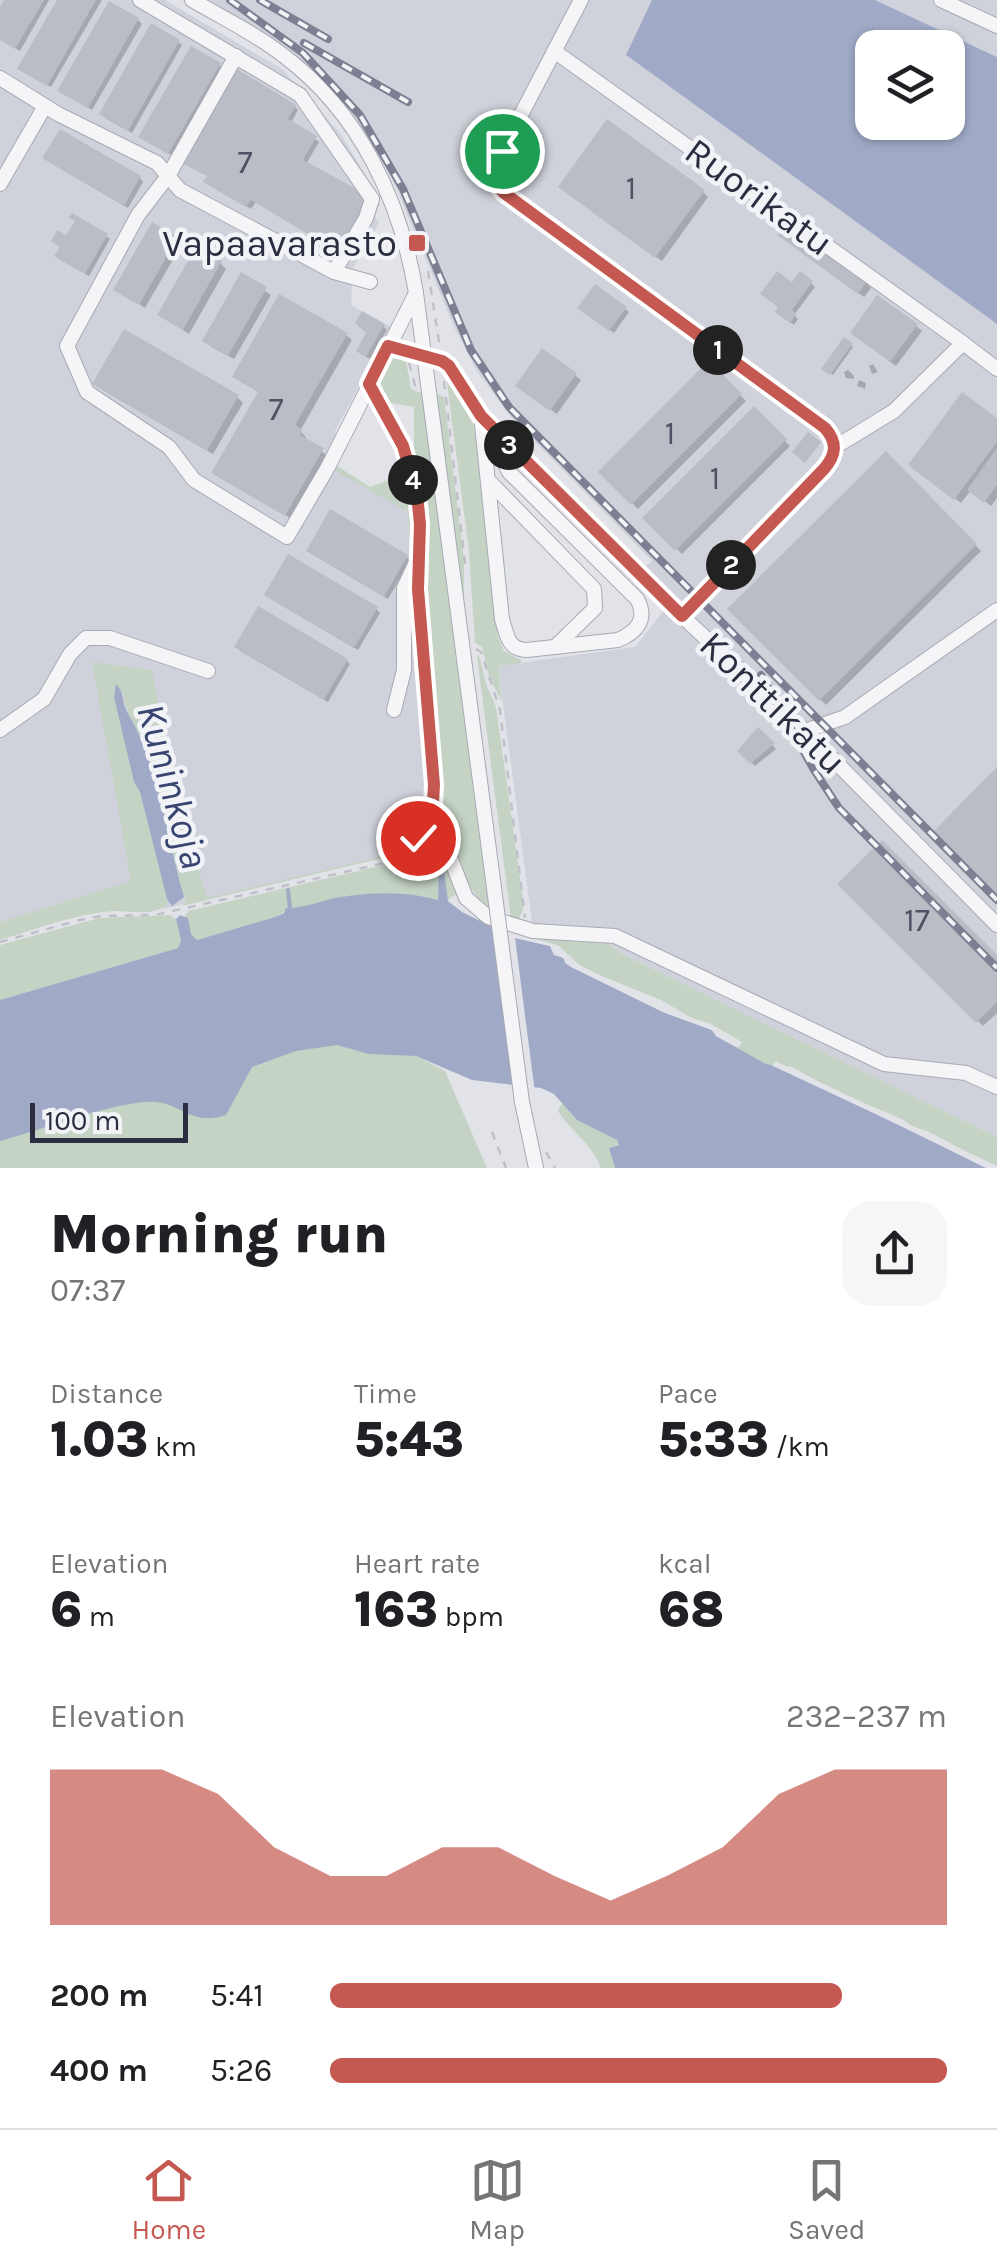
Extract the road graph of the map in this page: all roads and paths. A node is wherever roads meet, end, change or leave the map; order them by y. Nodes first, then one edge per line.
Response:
1 (140, 0) edge
2 (192, 0) edge
3 (581, 0) edge
4 (941, 0) edge
5 (997, 26) edge
6 (554, 51) junction
7 (236, 56) junction
8 (0, 78) edge
9 (45, 106) junction
10 (168, 176) junction
11 (0, 184) edge
12 (428, 271) dead end
13 (334, 272) junction
14 (370, 282) dead end
15 (416, 293) junction
16 (439, 342) dead end
17 (963, 343) junction
18 (388, 346) junction
19 (424, 356) junction
20 (409, 364) dead end
21 (997, 369) edge
22 (369, 384) junction
23 (421, 391) dead end
24 (481, 416) junction
25 (835, 447) junction
26 (488, 480) junction
27 (418, 558) junction
28 (997, 610) edge
29 (682, 616) junction
30 (556, 647) junction
31 (471, 648) dead end
32 (208, 672) dead end
33 (394, 710) dead end
34 (0, 730) edge
35 (804, 731) junction
36 (429, 817) junction
37 (407, 853) junction
38 (453, 862) junction
39 (997, 925) edge
40 (524, 929) junction
41 (0, 942) edge
42 (997, 1087) edge
43 (492, 1132) dead end
44 (506, 1168) edge
45 (536, 1168) edge

1 - 7 street
2 - 15 street
3 - 6 street
4 - 5 street
6 - 17 street, Ruorikatu
6 - 25 street
7 - 10 street
7 - 13 street
8 - 9 street
9 - 10 street
9 - 11 street
10 - 13 street
10 - 22 street
12 - 16 path
13 - 14 street
15 - 18 street
15 - 19 street
17 - 21 street, Ruorikatu
17 - 25 street
18 - 19 street
18 - 22 street
19 - 24 street, Konttikatu
19 - 45 street, bridge
20 - 23 path
22 - 27 street
24 - 26 street
24 - 29 street, Konttikatu
24 - 30 street
25 - 29 street
26 - 30 street
26 - 30 street
27 - 33 street
27 - 36 street
28 - 35 street
29 - 35 street, Konttikatu
31 - 40 path
32 - 34 street
35 - 39 street, Konttikatu
36 - 37 path
36 - 38 street
37 - 38 path
37 - 41 path
38 - 40 street
40 - 42 street
43 - 44 path

